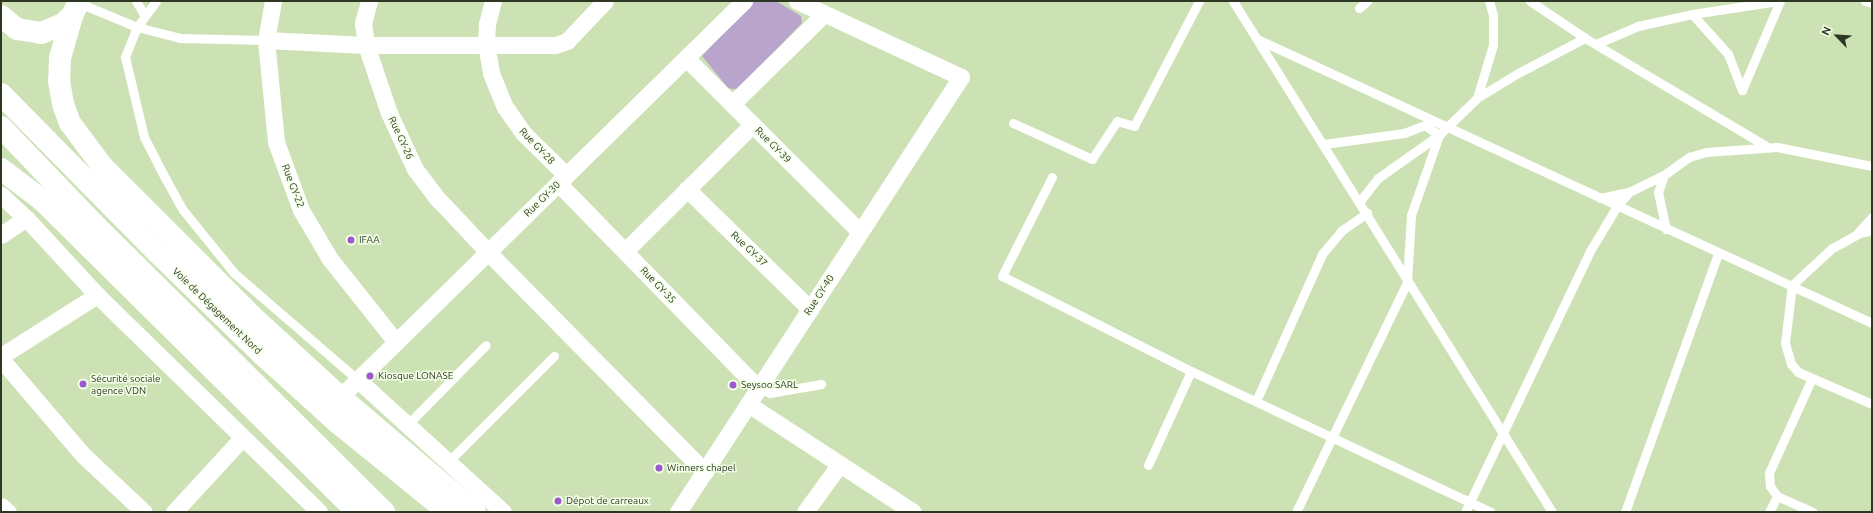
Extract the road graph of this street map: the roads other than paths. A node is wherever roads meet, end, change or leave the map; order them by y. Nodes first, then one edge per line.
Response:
1 (136, 1) edge
2 (156, 1) edge
3 (273, 1) edge
4 (370, 1) edge
5 (493, 1) edge
6 (605, 1) edge
7 (744, 1) edge
8 (797, 1) edge
9 (1199, 1) edge
10 (1234, 1) edge
11 (1367, 1) edge
12 (1489, 1) edge
13 (1530, 1) edge
14 (1779, 1) edge
15 (1865, 1) edge
16 (1872, 3) edge
17 (77, 6) edge
18 (1359, 8) dead end
19 (824, 14) junction
20 (1692, 14) junction
21 (1, 16) edge
22 (145, 16) junction
23 (137, 27) junction
24 (29, 33) junction
25 (1, 36) edge
26 (1585, 38) junction
27 (1257, 39) junction
28 (266, 40) junction
29 (486, 44) junction
30 (1596, 44) junction
31 (366, 45) junction
32 (686, 58) junction
33 (1, 94) edge
34 (1477, 98) junction
35 (732, 104) junction
36 (1434, 120) junction
37 (1013, 123) dead end
38 (752, 125) junction
39 (1426, 126) junction
40 (1449, 126) junction
41 (1, 127) edge
42 (1439, 135) junction
43 (1324, 144) junction
44 (1766, 146) junction
45 (1872, 166) edge
46 (1, 169) edge
47 (1664, 175) junction
48 (1052, 178) dead end
49 (562, 179) junction
50 (687, 189) junction
51 (1629, 192) junction
52 (1, 195) edge
53 (1600, 198) junction
54 (1360, 201) junction
55 (1617, 206) junction
56 (1367, 213) junction
57 (1872, 217) edge
58 (26, 218) junction
59 (1666, 229) junction
60 (1872, 230) edge
61 (860, 232) junction
62 (1856, 234) junction
63 (1, 235) edge
64 (488, 252) junction
65 (625, 252) junction
66 (1718, 253) junction
67 (1407, 282) junction
68 (1792, 285) junction
69 (97, 295) junction
70 (810, 309) junction
71 (1872, 323) edge
72 (396, 342) junction
73 (486, 345) dead end
74 (554, 356) dead end
75 (4, 361) edge
76 (1191, 371) junction
77 (1812, 378) junction
78 (358, 380) junction
79 (821, 384) dead end
80 (758, 388) junction
81 (340, 397) junction
82 (1256, 401) junction
83 (748, 404) junction
84 (1872, 404) edge
85 (407, 425) junction
86 (1504, 432) junction
87 (1332, 436) junction
88 (242, 438) junction
89 (448, 462) junction
90 (840, 464) junction
91 (1148, 465) dead end
92 (705, 472) junction
93 (1776, 496) junction
94 (1469, 502) junction
95 (1, 506) edge
96 (907, 510) edge
97 (8, 512) edge
98 (144, 512) edge
99 (174, 512) edge
100 (319, 512) edge
101 (357, 512) edge
102 (384, 512) edge
103 (448, 512) edge
104 (475, 512) edge
105 (503, 512) edge
106 (678, 512) edge
107 (805, 512) edge
108 (1296, 512) edge
109 (1464, 512) edge
110 (1490, 512) edge
111 (1552, 512) edge
112 (1625, 512) edge
113 (1769, 512) edge
114 (1813, 512) edge

1 - 22 lane
2 - 22 lane
3 - 28 street, Rue GY-22
4 - 31 street, Rue GY-26
5 - 29 street, Rue GY-28
6 - 29 street
7 - 32 street, Rue GY-30
8 - 19 street
9 - 37 lane
10 - 27 lane
11 - 18 lane
12 - 34 lane
13 - 26 lane
14 - 20 lane
14 - 20 lane
15 - 16 lane
17 - 23 lane
17 - 24 main road
17 - 81 main road
19 - 35 street
19 - 61 street, Rue GY-40
20 - 30 lane
21 - 24 main road
22 - 23 lane
23 - 28 lane
23 - 78 lane
24 - 25 main road
26 - 30 lane
26 - 34 lane
27 - 36 lane
27 - 43 lane
28 - 31 street
28 - 72 street, Rue GY-22
29 - 31 street
29 - 49 street, Rue GY-28
30 - 44 lane
31 - 64 street, Rue GY-26
32 - 35 street, Rue GY-39
32 - 49 street, Rue GY-30
33 - 103 main road, Voie de Dégagement Nord
34 - 40 lane
35 - 38 street, Rue GY-39
36 - 39 lane
36 - 40 lane
38 - 50 street
38 - 61 street, Rue GY-39
39 - 42 lane
39 - 43 lane
40 - 42 lane
40 - 53 lane
41 - 102 main road
42 - 54 lane
42 - 67 lane
43 - 54 lane
44 - 45 lane
44 - 47 lane
46 - 101 main road
47 - 51 lane
47 - 59 lane
48 - 76 lane
49 - 64 street, Rue GY-30
49 - 65 street, Rue GY-35
50 - 65 street
50 - 70 street, Rue GY-37
51 - 53 lane
51 - 55 lane
52 - 58 street
53 - 55 lane
54 - 56 lane
55 - 59 lane
55 - 86 lane
56 - 67 lane
56 - 82 lane
57 - 62 lane
58 - 63 street
58 - 69 street
59 - 66 lane
60 - 62 lane
61 - 70 street, Rue GY-40
62 - 68 lane
64 - 72 street, Rue GY-30
64 - 92 street, Rue GY-26
65 - 80 street, Rue GY-35
66 - 68 lane
66 - 112 lane
67 - 86 lane
67 - 87 lane
68 - 71 lane
68 - 77 lane
69 - 75 street
69 - 88 street
70 - 80 street, Rue GY-40
72 - 78 street, Rue GY-30
73 - 85 lane
74 - 89 lane
75 - 98 street
76 - 82 lane
76 - 91 lane
77 - 84 lane
77 - 93 lane
78 - 81 street, Rue GY-30
78 - 85 street
79 - 80 lane
80 - 83 street, Rue GY-40
81 - 104 main road
82 - 87 lane
83 - 90 street
83 - 92 street, Rue GY-40
85 - 89 street
86 - 94 lane
86 - 111 lane
87 - 94 lane
87 - 108 lane
88 - 99 street
88 - 100 street
89 - 105 street
90 - 96 street
90 - 107 street
92 - 106 street, Rue GY-40
93 - 113 lane
93 - 114 lane
94 - 109 lane
94 - 110 lane
95 - 97 street

